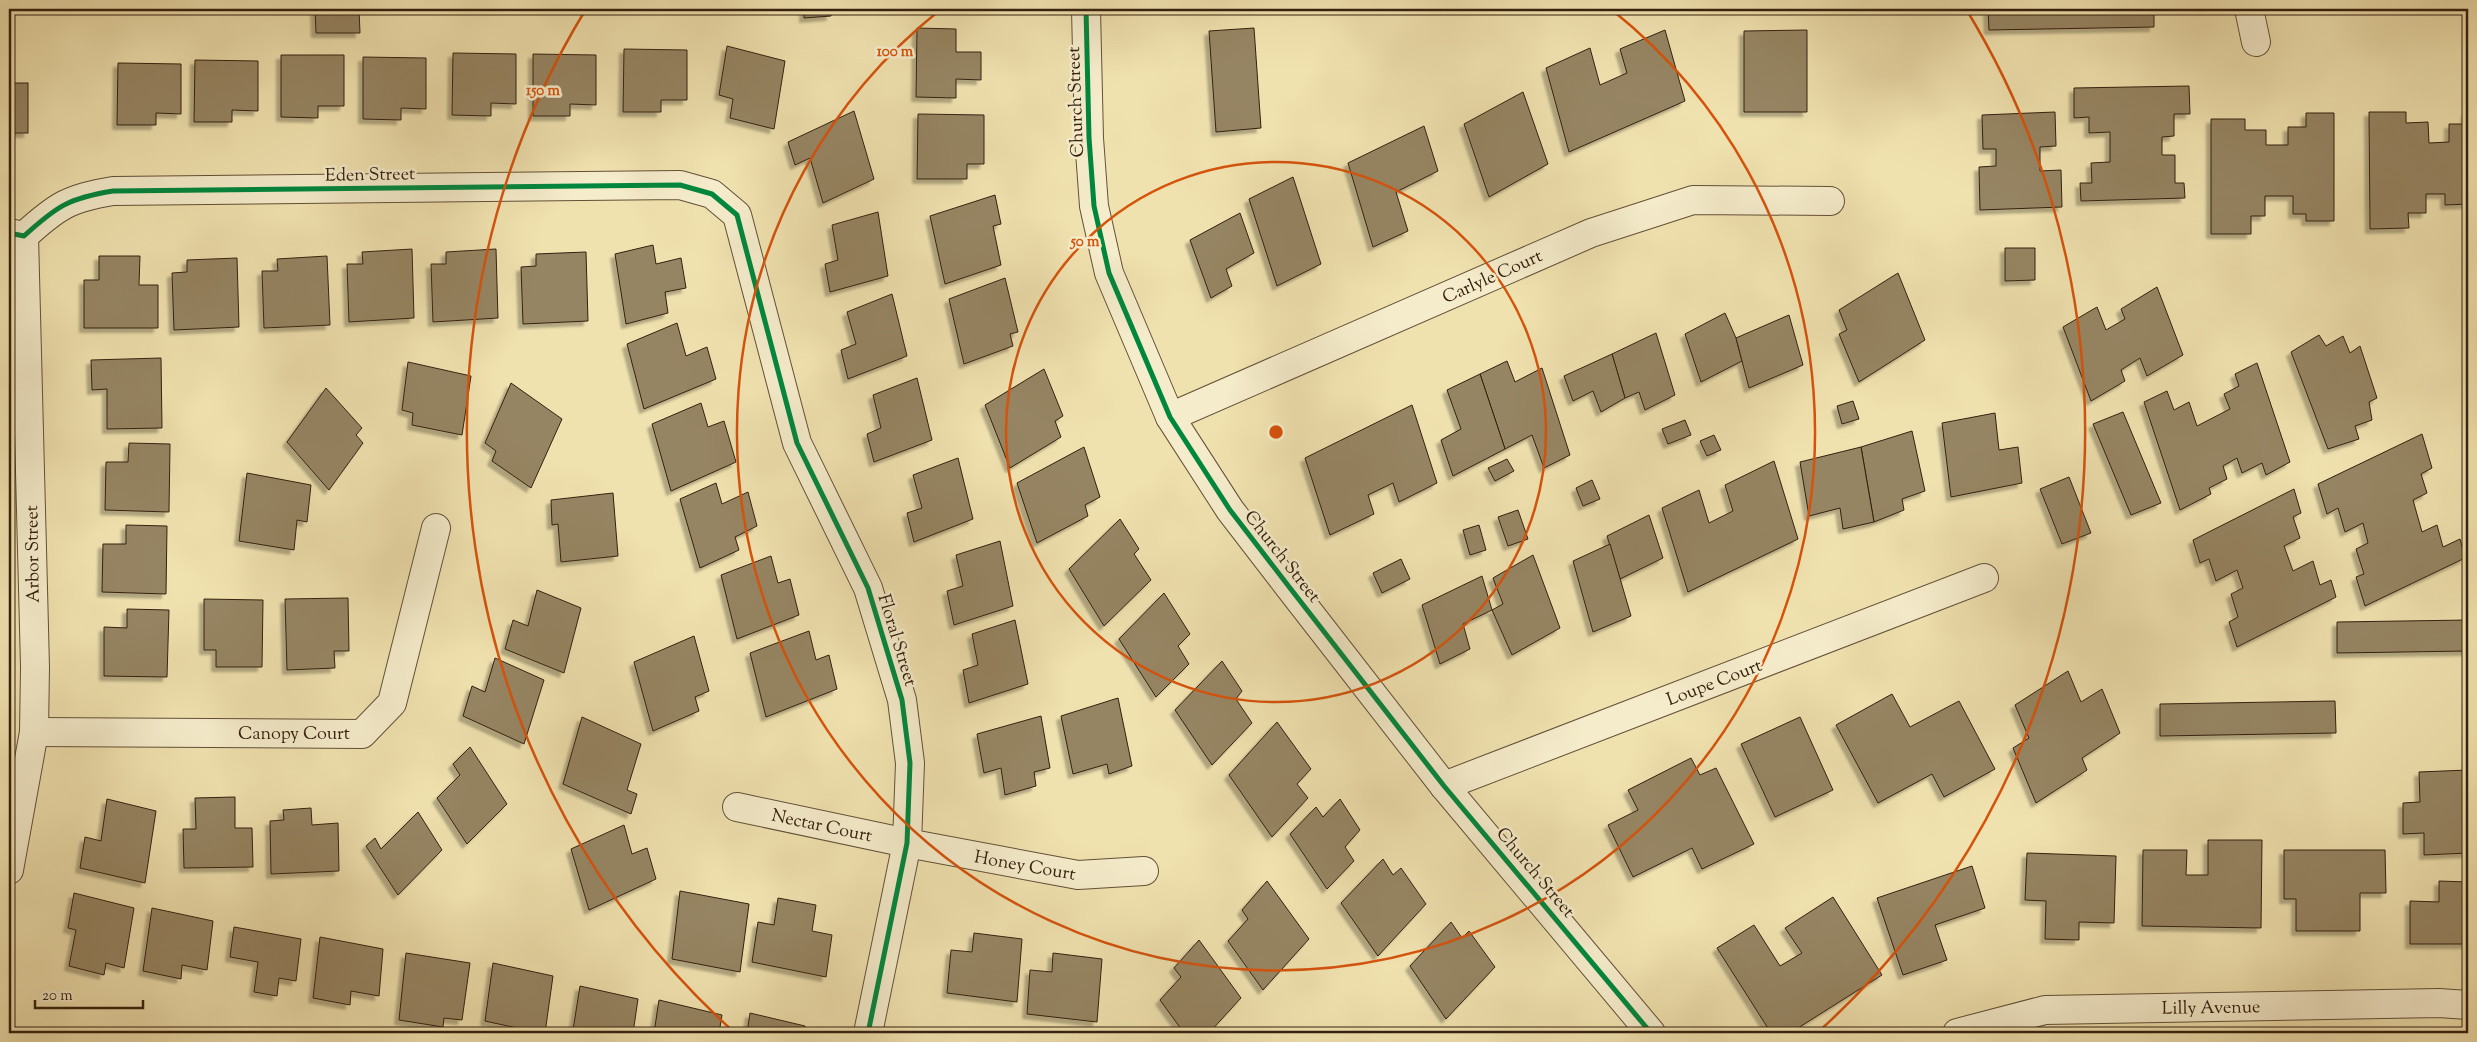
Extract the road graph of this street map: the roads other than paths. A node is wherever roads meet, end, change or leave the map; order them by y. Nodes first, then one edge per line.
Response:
1 (1086, 9) edge
2 (2249, 9) edge
3 (2256, 42) dead end
4 (1830, 201) dead end
5 (736, 215) joint
6 (16, 235) edge
7 (1170, 417) junction
8 (436, 528) dead end
9 (1984, 578) dead end
10 (34, 732) junction
11 (1444, 786) junction
12 (738, 807) dead end
13 (907, 843) junction
14 (9, 870) edge
15 (1144, 871) dead end
16 (2468, 1005) edge
17 (868, 1033) edge
18 (1651, 1033) edge
19 (1957, 1033) edge

1 - 7 street, Church Street
2 - 3 street
4 - 7 street, Carlyle Court
5 - 6 street, Eden Street
5 - 13 street, Floral Street
6 - 10 street, Arbor Street
7 - 11 street, Church Street
8 - 10 street, Canopy Court
9 - 11 street, Loupe Court
10 - 14 street, Arbor Street
11 - 18 street, Church Street
12 - 13 street, Nectar Court
13 - 15 street, Honey Court
13 - 17 street, Floral Street
16 - 19 street, Lilly Avenue

